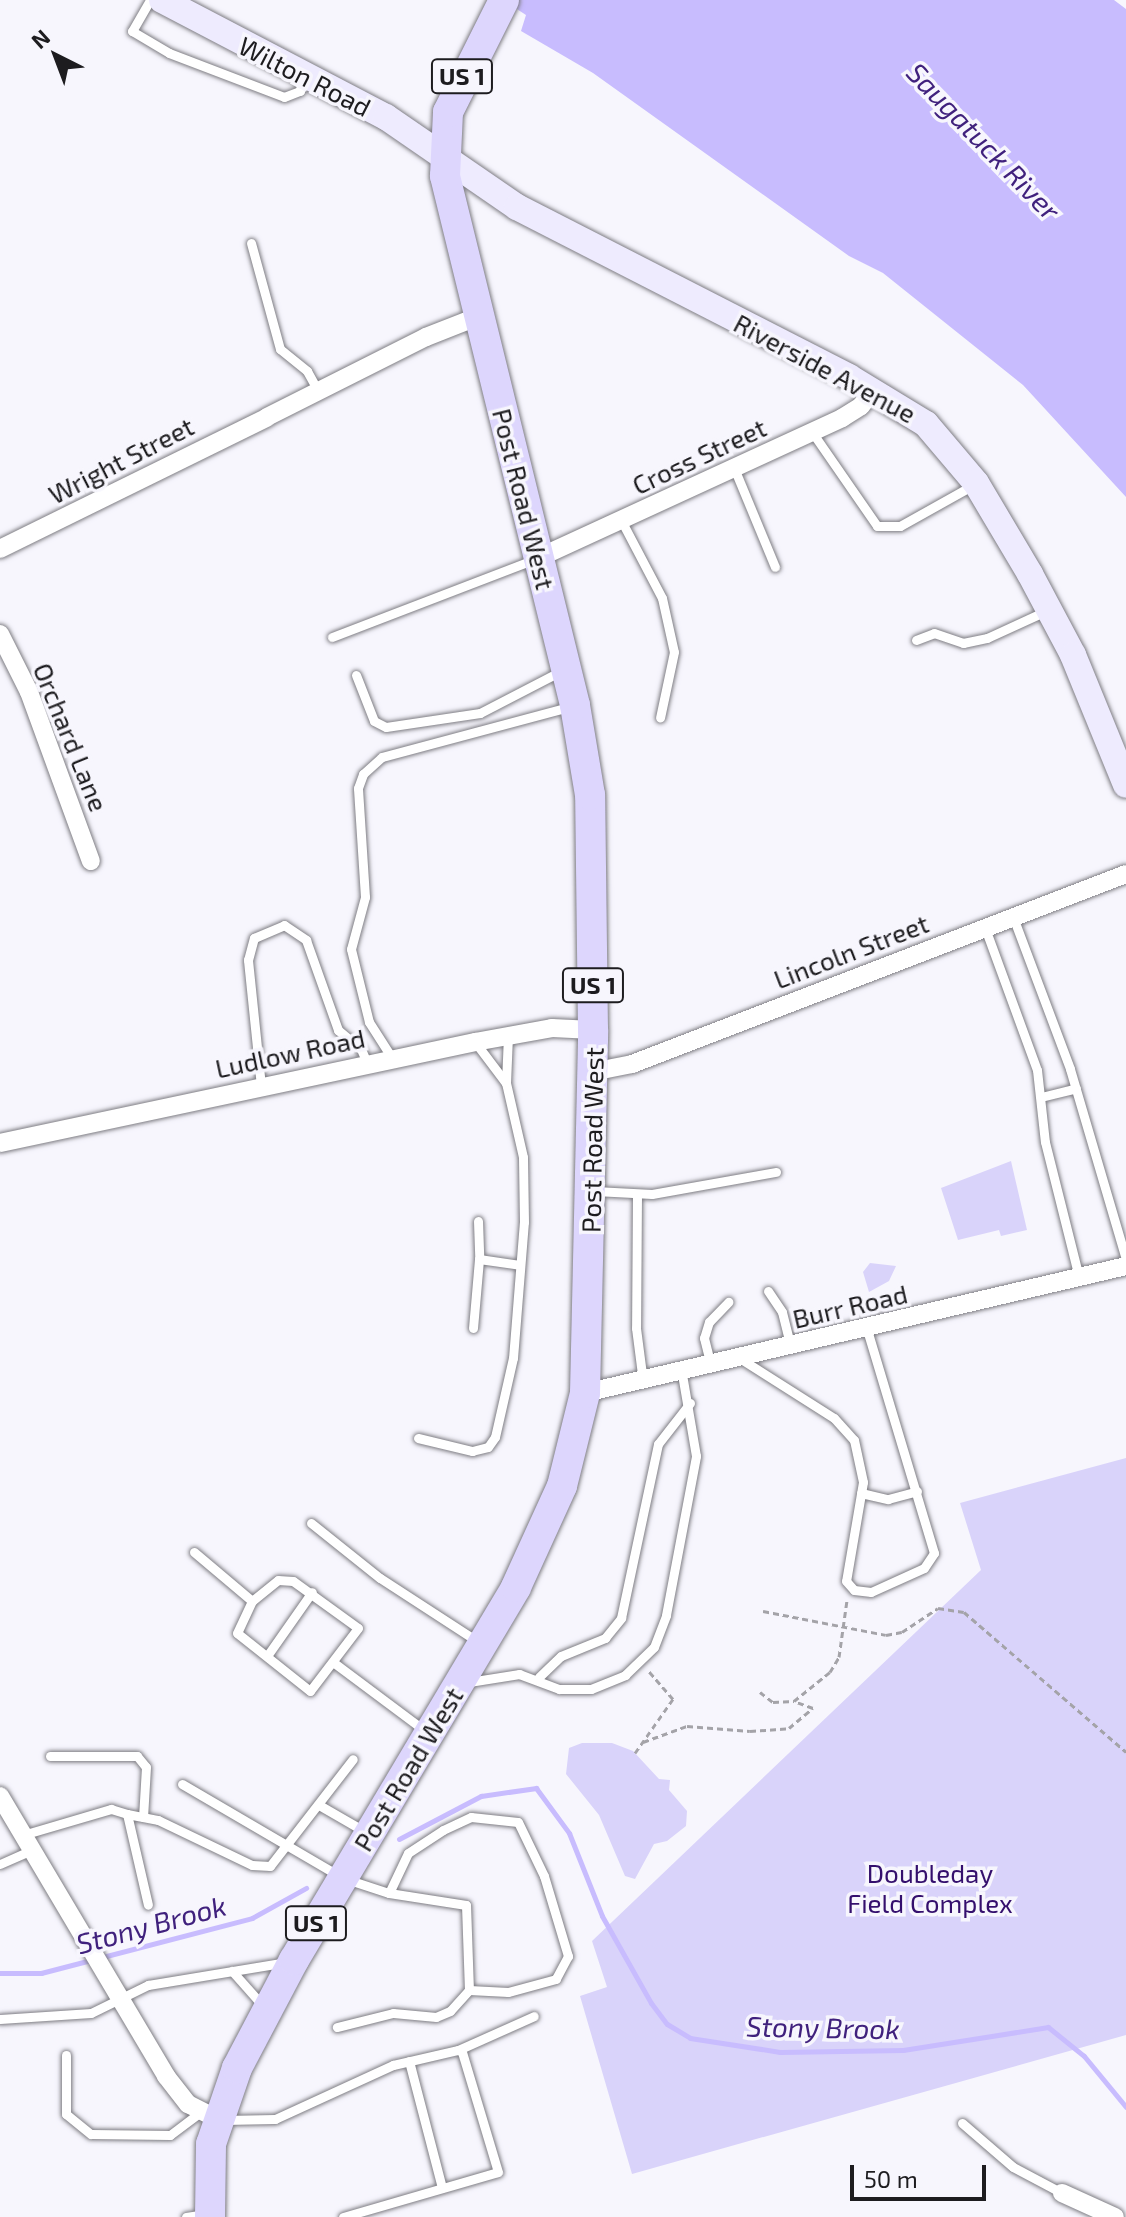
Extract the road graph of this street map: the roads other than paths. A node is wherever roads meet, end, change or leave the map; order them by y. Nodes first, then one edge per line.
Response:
1 (150, 0) edge
2 (162, 0) edge
3 (504, 0) edge
4 (302, 75) junction
5 (444, 158) junction
6 (251, 243) dead end
7 (477, 317) junction
8 (873, 390) junction
9 (318, 391) junction
10 (812, 432) junction
11 (734, 468) junction
12 (976, 483) junction
13 (621, 520) junction
14 (0, 549) edge
15 (538, 558) junction
16 (775, 567) dead end
17 (1050, 609) junction
18 (0, 634) edge
19 (332, 637) dead end
20 (916, 640) dead end
21 (566, 669) junction
22 (356, 675) dead end
23 (575, 705) junction
24 (660, 718) dead end
25 (1126, 785) edge
26 (91, 861) dead end
27 (1126, 874) edge
28 (1013, 917) junction
29 (985, 928) junction
30 (593, 1030) junction
31 (508, 1036) junction
32 (475, 1042) junction
33 (392, 1058) junction
34 (367, 1063) junction
35 (592, 1072) junction
36 (506, 1083) junction
37 (261, 1086) junction
38 (1076, 1088) junction
39 (1041, 1097) junction
40 (0, 1143) edge
41 (776, 1172) dead end
42 (591, 1191) junction
43 (637, 1194) junction
44 (478, 1221) dead end
45 (479, 1259) junction
46 (1126, 1259) edge
47 (520, 1265) junction
48 (1126, 1266) edge
49 (1079, 1277) junction
50 (768, 1291) dead end
51 (728, 1302) dead end
52 (473, 1328) dead end
53 (867, 1329) junction
54 (791, 1347) junction
55 (740, 1358) junction
56 (711, 1366) junction
57 (682, 1374) junction
58 (643, 1383) junction
59 (585, 1393) junction
60 (690, 1403) junction
61 (418, 1438) dead end
62 (917, 1491) junction
63 (861, 1493) junction
64 (311, 1523) dead end
65 (194, 1552) dead end
66 (312, 1592) junction
67 (252, 1601) junction
68 (483, 1644) junction
69 (267, 1656) junction
70 (333, 1662) junction
71 (539, 1677) junction
72 (459, 1686) junction
73 (430, 1734) junction
74 (50, 1756) dead end
75 (353, 1759) dead end
76 (182, 1784) dead end
77 (0, 1796) edge
78 (319, 1805) junction
79 (127, 1814) junction
80 (143, 1817) junction
81 (369, 1834) junction
82 (31, 1842) junction
83 (288, 1846) junction
84 (0, 1864) edge
85 (343, 1878) junction
86 (389, 1893) junction
87 (148, 1905) dead end
88 (294, 1960) junction
89 (232, 1971) junction
90 (469, 1990) junction
91 (122, 1998) junction
92 (266, 2010) junction
93 (534, 2016) dead end
94 (0, 2019) edge
95 (337, 2027) dead end
96 (461, 2049) junction
97 (66, 2055) dead end
98 (409, 2061) junction
99 (208, 2115) junction
100 (962, 2123) dead end
101 (442, 2188) junction
102 (1062, 2193) joint
103 (202, 2216) edge
104 (343, 2217) edge
105 (1115, 2217) edge

1 - 4 lane
2 - 4 main road, Wilton Road
3 - 5 main road, Post Road West / US 1
4 - 5 main road, Wilton Road
5 - 7 main road, Post Road West / US 1
5 - 8 main road, Riverside Avenue
6 - 9 lane
7 - 9 street, Wright Street
7 - 15 main road, Post Road West / US 1
8 - 10 street, Cross Street
8 - 12 main road, Riverside Avenue
9 - 14 street, Wright Street
10 - 11 street, Cross Street
10 - 12 lane
11 - 13 street, Cross Street
11 - 16 lane
12 - 17 main road, Riverside Avenue
13 - 15 street, Cross Street
13 - 24 lane
15 - 19 lane
15 - 21 main road, Post Road West / US 1
17 - 20 lane
17 - 25 main road, Riverside Avenue
18 - 26 street, Orchard Lane
21 - 22 lane
21 - 23 main road, Post Road West / US 1
23 - 30 main road, Post Road West / US 1
23 - 33 lane
27 - 28 street, Lincoln Street
28 - 29 street, Lincoln Street
28 - 38 lane
29 - 35 street, Lincoln Street
29 - 39 lane
30 - 31 street, Ludlow Road
30 - 35 main road, Post Road West / US 1
31 - 32 street, Ludlow Road
31 - 36 lane
32 - 33 street, Ludlow Road
32 - 36 lane
33 - 34 street, Ludlow Road
34 - 37 street, Ludlow Road
34 - 37 lane
35 - 42 main road, Post Road West / US 1
36 - 47 lane
37 - 40 street, Ludlow Road
38 - 39 lane
38 - 46 lane
39 - 49 lane
41 - 43 lane
42 - 43 lane
42 - 59 main road, Post Road West / US 1
43 - 58 lane
44 - 45 lane
45 - 47 lane
45 - 52 lane
47 - 61 lane
48 - 49 street, Burr Road
49 - 53 street, Burr Road
50 - 54 lane
51 - 56 lane
53 - 54 street, Burr Road
53 - 62 lane
54 - 55 street, Burr Road
55 - 56 street, Burr Road
55 - 63 lane
56 - 57 street, Burr Road
57 - 58 street, Burr Road
57 - 60 lane
58 - 59 street, Burr Road
59 - 68 main road, Post Road West / US 1
60 - 71 lane
60 - 71 lane
62 - 63 lane
62 - 63 lane
64 - 68 lane
65 - 67 lane
66 - 67 lane
66 - 69 lane
66 - 70 lane
67 - 69 lane
68 - 72 main road, Post Road West / US 1
69 - 70 lane
70 - 73 lane
71 - 72 lane
72 - 73 main road, Post Road West / US 1
73 - 81 main road, Post Road West / US 1
74 - 80 lane
75 - 78 lane
76 - 83 lane
77 - 82 street
78 - 81 lane
78 - 83 lane
79 - 80 lane
79 - 82 lane
79 - 87 lane
80 - 83 lane
81 - 85 main road, Post Road West / US 1
82 - 84 lane
82 - 91 street
83 - 85 lane
85 - 86 lane
85 - 88 main road, Post Road West / US 1
86 - 90 lane
86 - 90 lane
88 - 89 lane
88 - 92 main road, Post Road West / US 1
89 - 91 lane
89 - 92 lane
90 - 95 lane
91 - 94 lane
91 - 99 street
92 - 99 main road, Post Road West / US 1
93 - 96 lane
96 - 98 lane
96 - 101 lane
97 - 99 lane
98 - 99 lane
98 - 101 lane
99 - 103 main road, Post Road West / US 1
100 - 102 lane
101 - 104 lane
102 - 105 street

